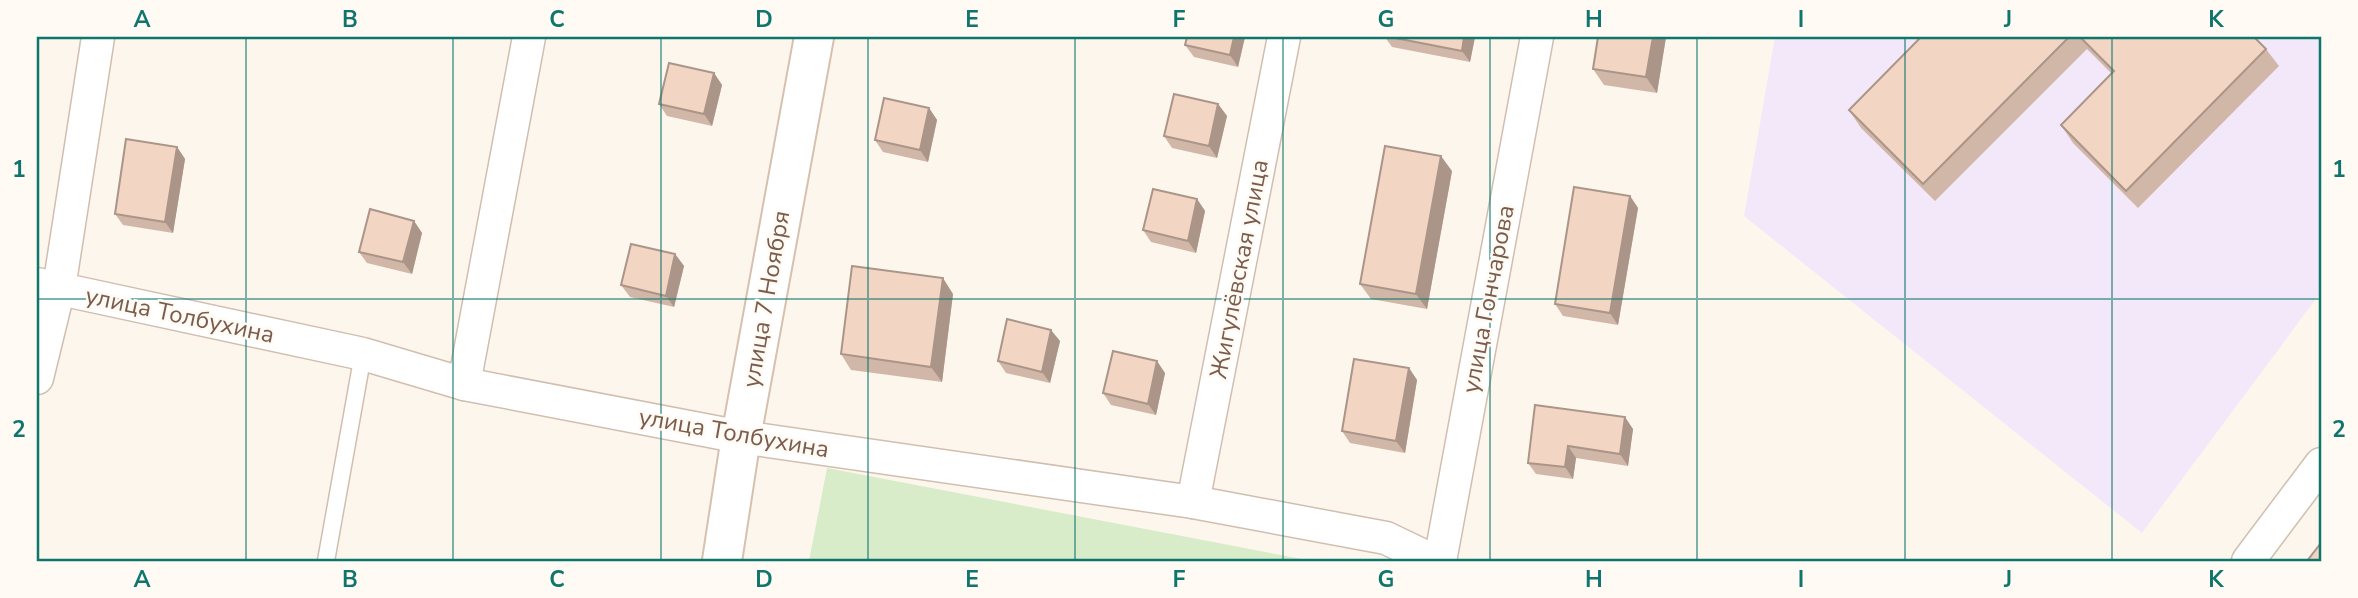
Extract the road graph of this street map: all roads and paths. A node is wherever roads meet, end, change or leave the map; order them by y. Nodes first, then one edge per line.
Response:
1 (98, 37) edge
2 (528, 37) edge
3 (814, 37) edge
4 (1284, 37) edge
5 (1537, 37) edge
6 (48, 286) edge
7 (363, 354) junction
8 (37, 378) edge
9 (464, 384) junction
10 (741, 437) junction
11 (2321, 464) edge
12 (1193, 502) junction
13 (326, 561) edge
14 (722, 561) edge
15 (1434, 561) edge
16 (1440, 561) edge
17 (2248, 561) edge

1 - 6 street
2 - 9 street
3 - 10 street, улица 7 Ноября
4 - 12 street, Жигулёвская улица
5 - 16 street, улица Гончарова
6 - 7 street, улица Толбухина
6 - 8 street
7 - 9 street, улица Толбухина
7 - 13 lane
9 - 10 street, улица Толбухина
10 - 12 street, улица Толбухина
10 - 14 street, улица 7 Ноября
11 - 17 street
12 - 15 street, улица Толбухина

